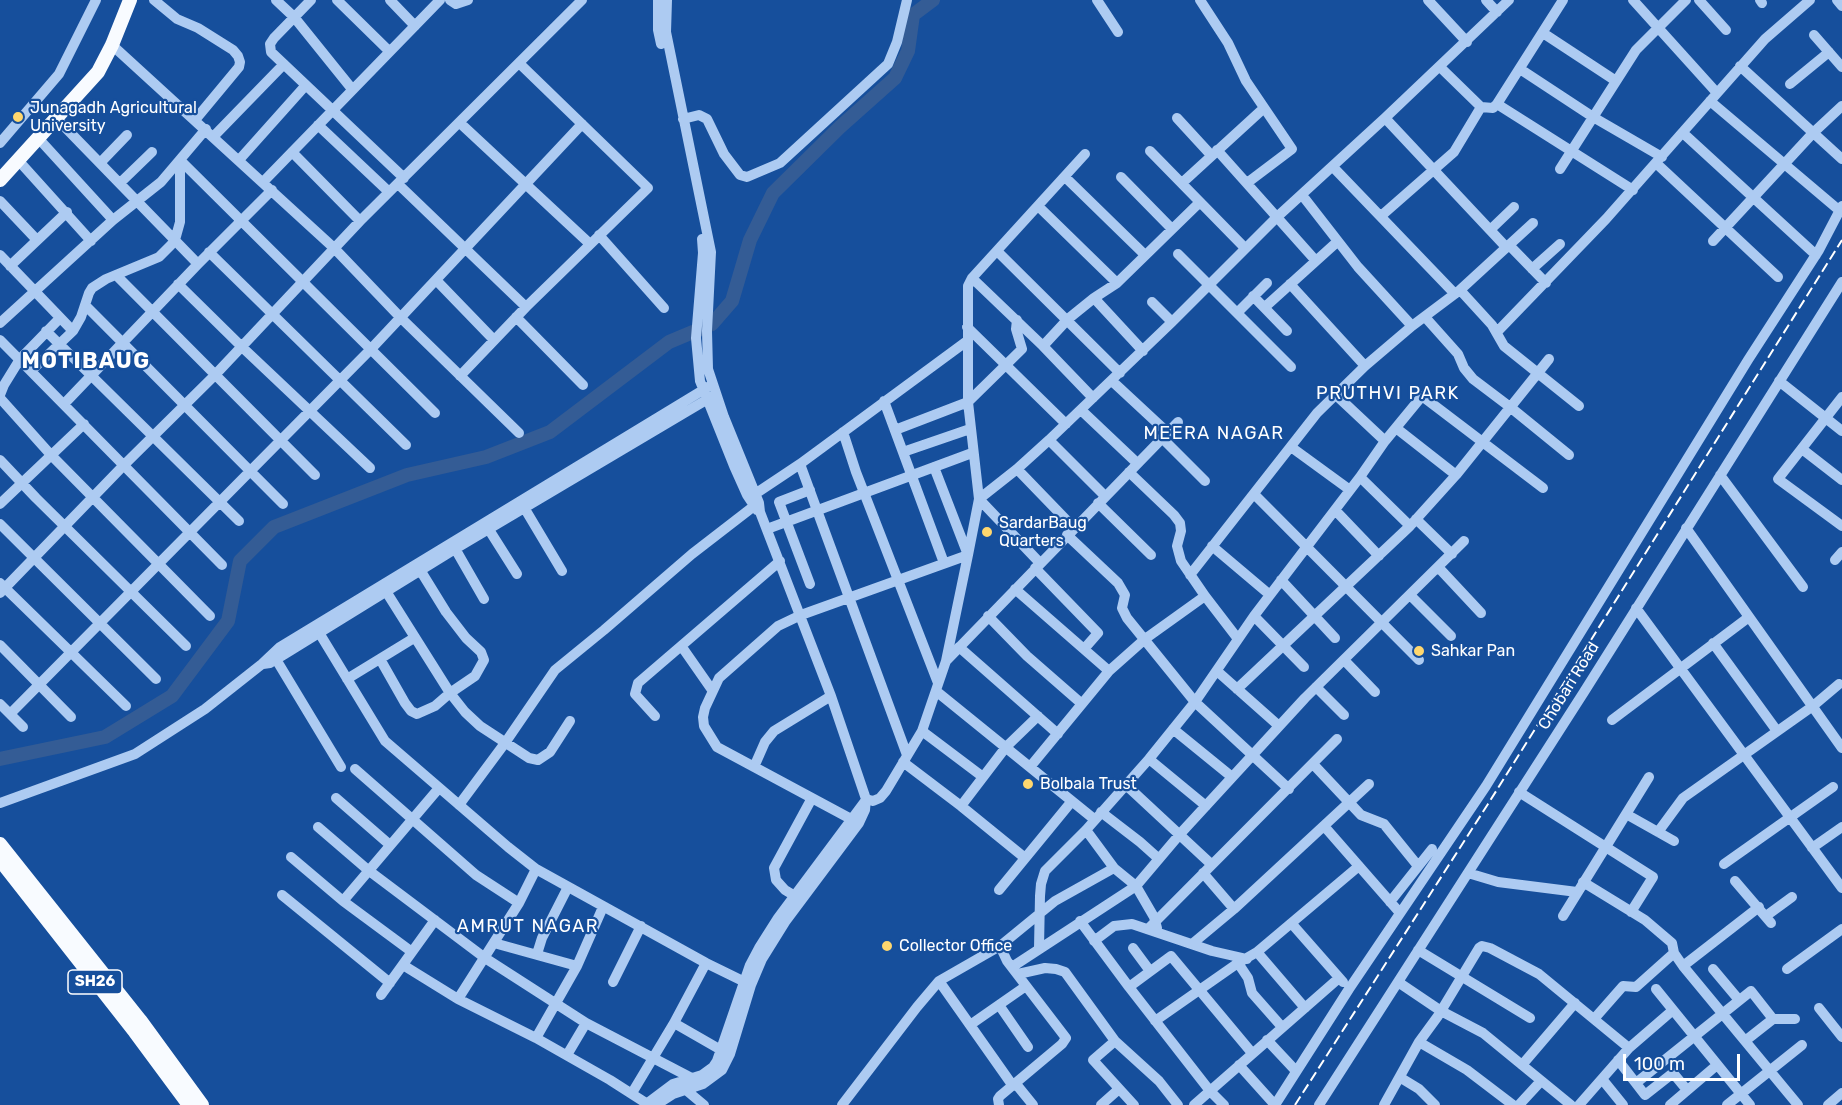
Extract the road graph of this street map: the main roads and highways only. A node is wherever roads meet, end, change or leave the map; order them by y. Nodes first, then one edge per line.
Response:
1 (123, 0) edge
2 (130, 0) edge
3 (0, 172) edge
4 (0, 180) edge
5 (0, 844) edge
6 (1, 864) edge
7 (189, 1105) edge
8 (202, 1105) edge

1 - 3 main road
2 - 4 main road
5 - 8 main road, SH26
6 - 7 main road, SH26

